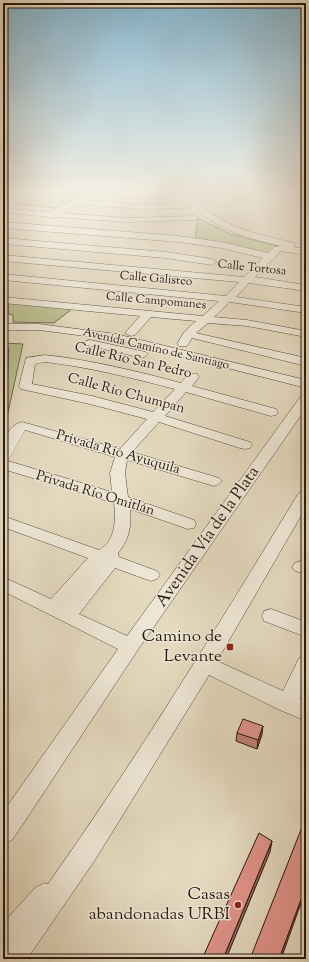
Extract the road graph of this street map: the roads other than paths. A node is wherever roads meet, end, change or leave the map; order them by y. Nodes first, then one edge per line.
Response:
1 (40, 235) edge
2 (125, 235) edge
3 (254, 235) edge
4 (3, 241) edge
5 (34, 244) junction
6 (306, 247) edge
7 (306, 252) edge
8 (220, 256) dead end
9 (271, 257) junction
10 (3, 258) edge
11 (24, 260) junction
12 (212, 262) junction
13 (195, 276) junction
14 (306, 276) edge
15 (246, 280) junction
16 (301, 287) edge
17 (7, 289) edge
18 (228, 299) junction
19 (97, 309) junction
20 (306, 310) edge
21 (148, 314) junction
22 (206, 319) junction
23 (81, 325) dead end
24 (3, 327) edge
25 (131, 334) dead end
26 (306, 334) edge
27 (3, 336) edge
28 (104, 356) dead end
29 (34, 359) joint
30 (306, 362) edge
31 (94, 365) junction
32 (188, 382) junction
33 (306, 384) edge
34 (306, 394) edge
35 (306, 399) edge
36 (271, 412) dead end
37 (156, 418) junction
38 (245, 445) dead end
39 (123, 454) junction
40 (3, 458) edge
41 (3, 464) edge
42 (214, 481) dead end
43 (306, 494) edge
44 (122, 500) junction
45 (3, 521) edge
46 (188, 524) dead end
47 (107, 556) junction
48 (151, 575) dead end
49 (3, 583) edge
50 (60, 613) junction
51 (271, 616) dead end
52 (306, 630) edge
53 (130, 646) junction
54 (205, 664) junction
55 (306, 664) edge
56 (287, 704) junction
57 (306, 712) edge
58 (3, 833) edge
59 (86, 851) junction
60 (3, 943) edge
61 (11, 959) edge

1 - 5 street
2 - 9 street
3 - 6 street
4 - 5 street
5 - 11 street
5 - 12 street
7 - 9 street
8 - 12 street
9 - 15 street
10 - 11 street, Calle Tortosa
11 - 13 street, Calle Tortosa
11 - 17 street
12 - 13 street
13 - 15 street, Calle Tortosa
14 - 16 street
15 - 16 street, Calle Tortosa
15 - 18 street
17 - 18 street, Calle Galisteo
17 - 19 street, Calle Campomanes
18 - 20 street, Calle Galisteo
18 - 22 street
19 - 21 street, Calle Campomanes
19 - 23 street
21 - 22 street, Calle Campomanes
21 - 25 street
22 - 26 street, Calle Campomanes
22 - 30 street
24 - 33 street, Avenida Camino de Santiago
27 - 34 street, Avenida Camino de Santiago
28 - 31 street
29 - 31 street, Calle Río San Pedro
29 - 37 street, Calle Río Chumpan
31 - 32 street, Calle Río San Pedro
32 - 36 street, Calle Río San Pedro
32 - 37 street
35 - 53 street, Avenida Vía de la Plata
37 - 38 street, Calle Río Chumpan
37 - 39 street
39 - 40 street, Privada Río Ayuquila
39 - 42 street, Privada Río Ayuquila
39 - 44 street
41 - 44 street, Privada Río Omitlán
43 - 54 street
44 - 46 street, Privada Río Omitlán
44 - 47 street
45 - 47 street
47 - 48 street
47 - 50 street
49 - 50 street
50 - 53 street
51 - 52 street
53 - 58 street, Avenida Vía de la Plata
54 - 56 street
54 - 59 street
55 - 56 street
56 - 57 street
59 - 60 street
59 - 61 street

